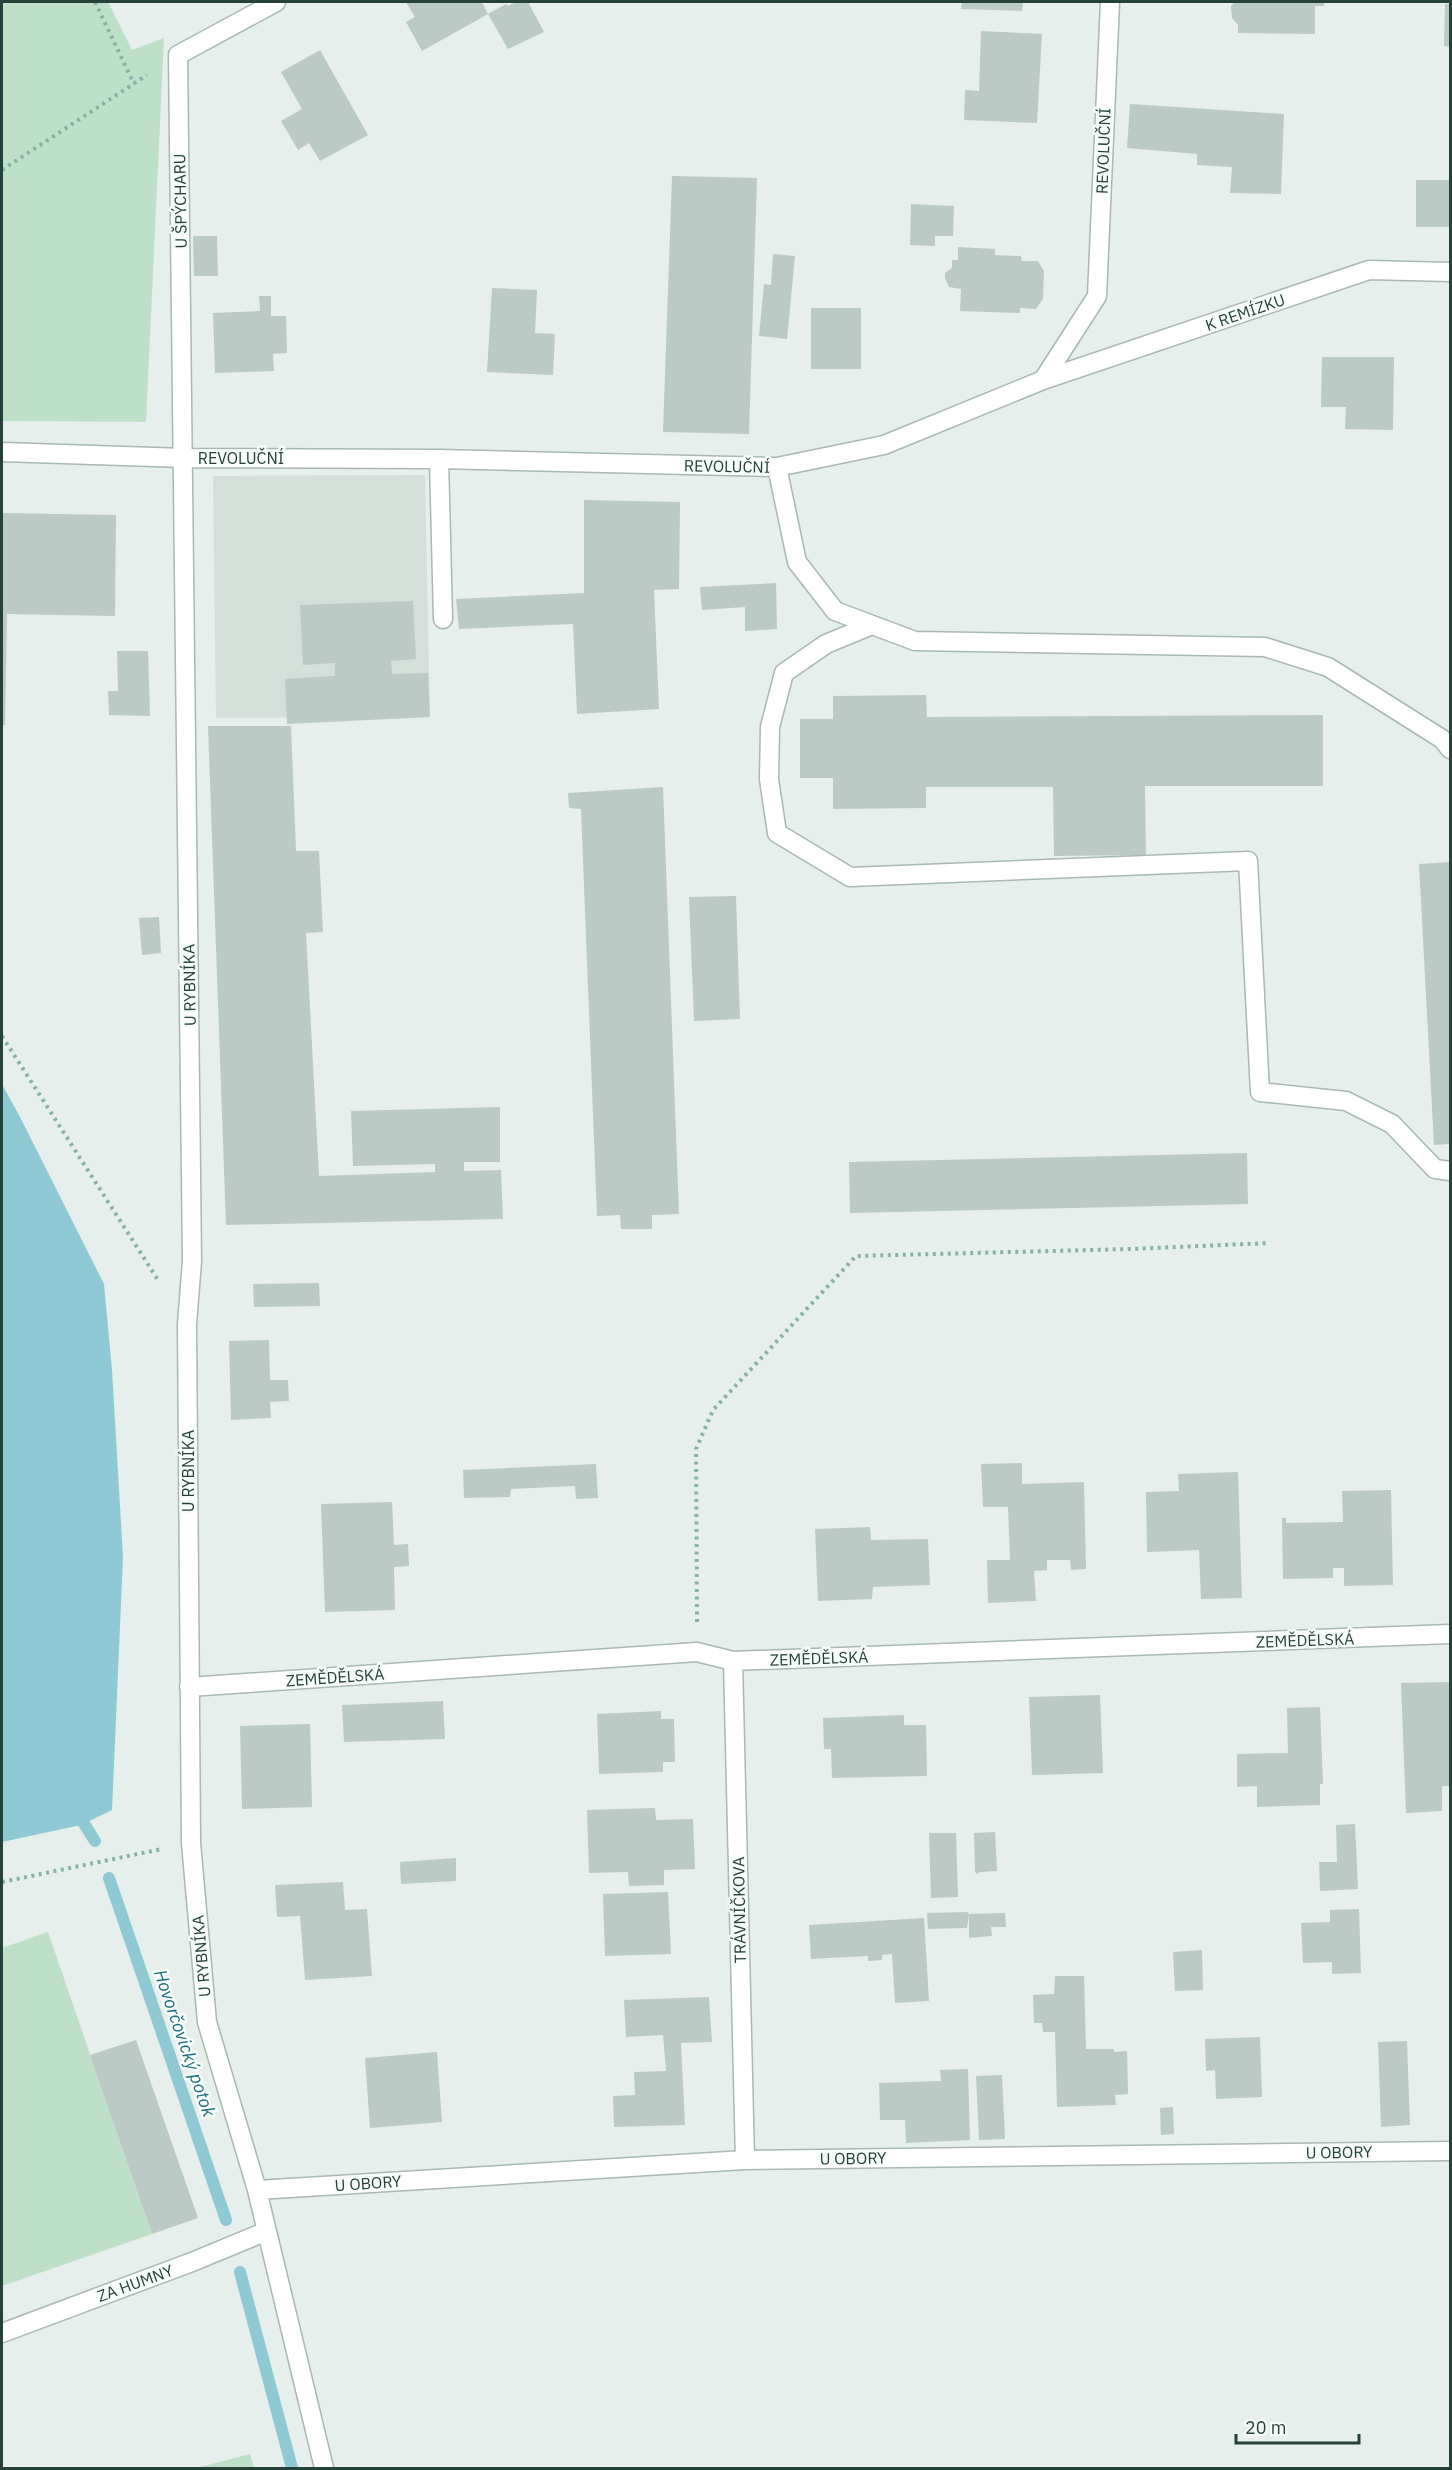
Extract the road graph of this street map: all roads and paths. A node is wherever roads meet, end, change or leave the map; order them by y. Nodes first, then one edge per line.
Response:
1 (95, 2) edge
2 (276, 2) edge
3 (1110, 2) edge
4 (178, 56) junction
5 (134, 84) junction
6 (2, 170) edge
7 (1450, 272) edge
8 (1043, 380) junction
9 (2, 452) edge
10 (184, 458) junction
11 (440, 459) junction
12 (777, 467) junction
13 (443, 619) dead end
14 (872, 625) junction
15 (1450, 749) edge
16 (2, 1036) edge
17 (1450, 1171) edge
18 (1270, 1243) dead end
19 (187, 1324) junction
20 (1450, 1634) edge
21 (697, 1652) junction
22 (733, 1661) junction
23 (189, 1687) junction
24 (191, 1843) junction
25 (2, 1882) edge
26 (1450, 2151) edge
27 (745, 2160) junction
28 (257, 2190) junction
29 (267, 2231) junction
30 (2, 2333) edge
31 (324, 2469) edge

1 - 5 path
2 - 4 street
3 - 8 street, REVOLUČNÍ
4 - 5 path
4 - 10 street, U ŠPÝCHARU
5 - 6 path
7 - 8 street, K REMÍZKU
8 - 12 street, REVOLUČNÍ
9 - 10 street, REVOLUČNÍ
10 - 11 street, REVOLUČNÍ
10 - 19 street, U RYBNÍKA
11 - 12 street, REVOLUČNÍ
11 - 13 street
12 - 14 street
14 - 15 street
14 - 17 street
16 - 19 path
18 - 21 path
19 - 23 street, U RYBNÍKA
20 - 22 street, ZEMĚDĚLSKÁ
21 - 22 street, ZEMĚDĚLSKÁ
21 - 23 street, ZEMĚDĚLSKÁ
22 - 27 street, TRÁVNÍČKOVA
23 - 24 street, U RYBNÍKA
24 - 25 path
24 - 28 street, U RYBNÍKA
26 - 27 street, U OBORY
27 - 28 street, U OBORY
28 - 29 street, U RYBNÍKA
29 - 30 street, ZA HUMNY
29 - 31 street, U RYBNÍKA

